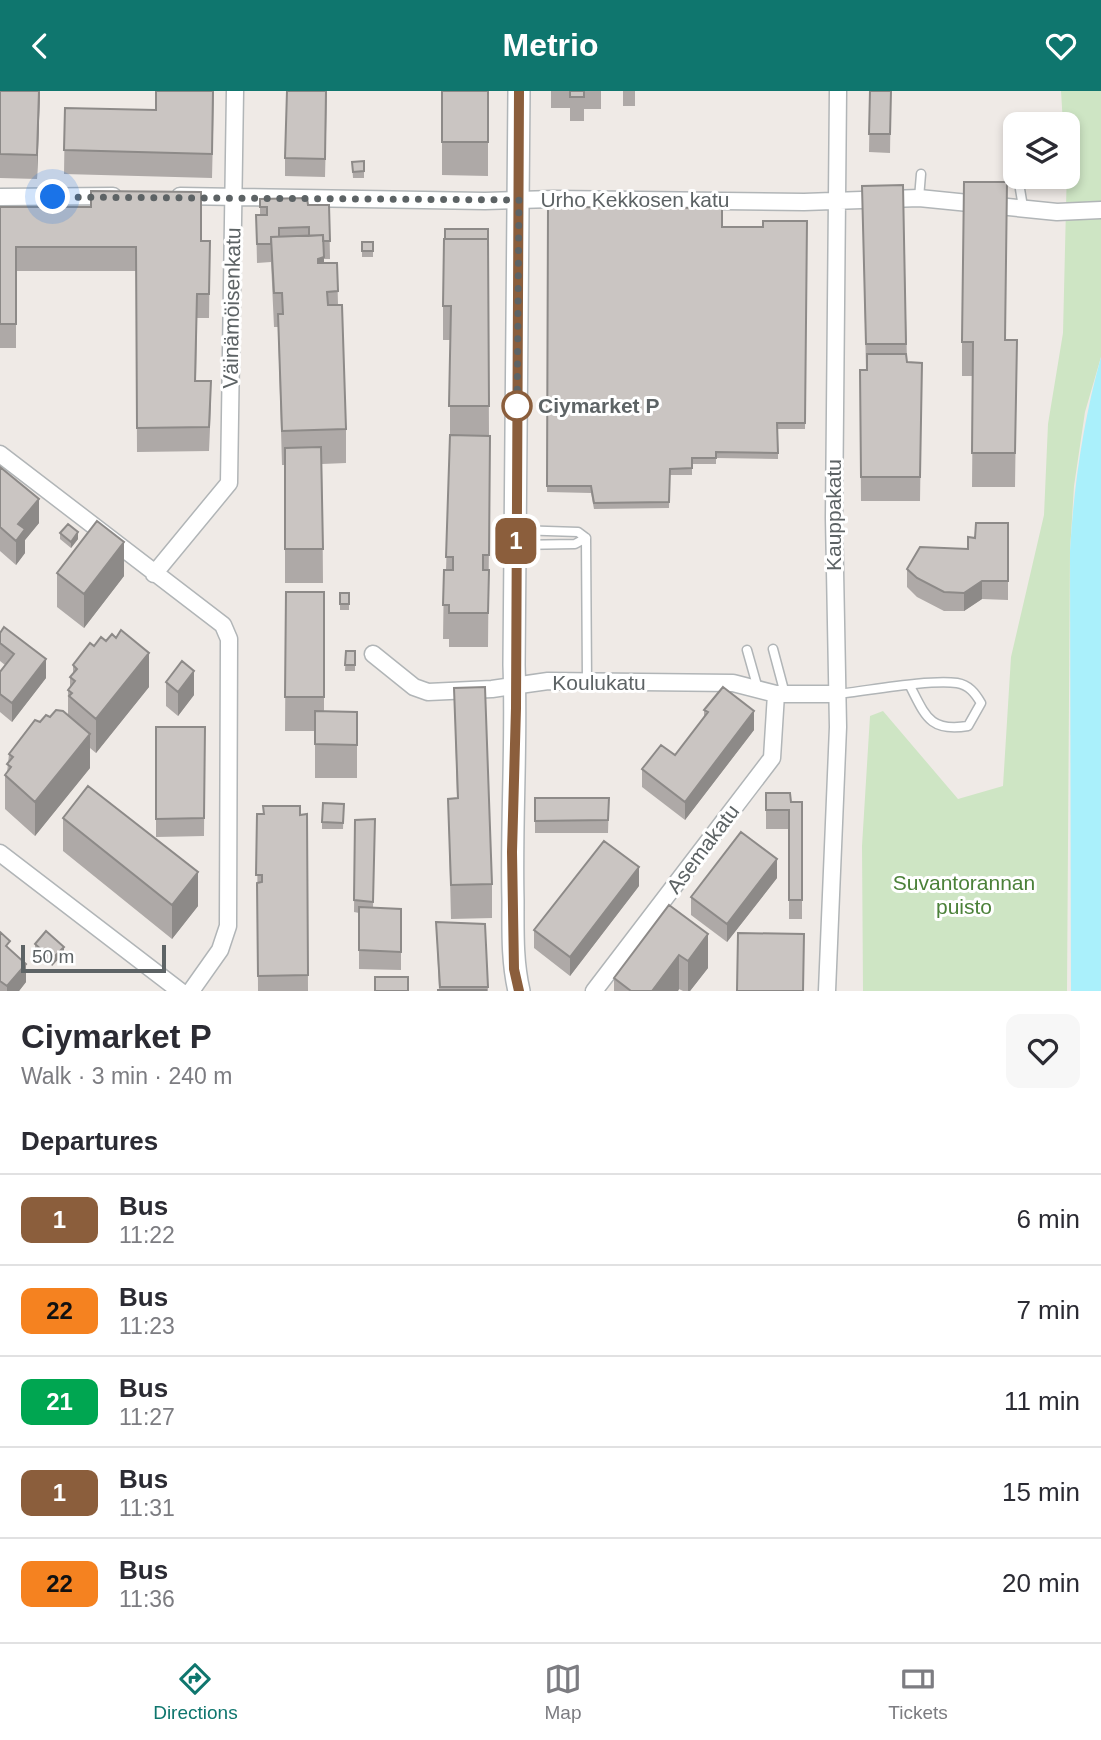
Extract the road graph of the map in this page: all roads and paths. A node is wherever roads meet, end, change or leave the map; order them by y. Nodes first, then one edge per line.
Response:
1 (235, 91) edge
2 (519, 91) edge
3 (838, 91) edge
4 (921, 174) dead end
5 (1020, 189) edge
6 (234, 196) junction
7 (0, 197) edge
8 (133, 197) edge
9 (159, 197) edge
10 (919, 198) junction
11 (519, 200) junction
12 (836, 200) junction
13 (1023, 207) junction
14 (1101, 211) edge
15 (0, 454) edge
16 (516, 537) junction
17 (586, 538) junction
18 (155, 574) junction
19 (773, 649) dead end
20 (747, 650) dead end
21 (373, 655) dead end
22 (587, 682) junction
23 (515, 686) junction
24 (910, 686) junction
25 (758, 689) junction
26 (780, 694) junction
27 (836, 694) junction
28 (0, 853) edge
29 (831, 940) junction
30 (180, 991) edge
31 (191, 991) edge
32 (519, 991) edge
33 (594, 991) edge
34 (827, 991) edge
35 (838, 991) edge

1 - 6 street, Väinämöisenkatu
2 - 11 street
3 - 12 street, Kauppakatu
4 - 10 lane
5 - 13 lane
6 - 9 street, Urho Kekkosen katu
6 - 11 street, Urho Kekkosen katu
6 - 18 street, Väinämöisenkatu
7 - 8 street
10 - 12 street, Urho Kekkosen katu
10 - 13 street, Urho Kekkosen katu
11 - 12 street, Urho Kekkosen katu
11 - 16 street
12 - 27 street, Kauppakatu
13 - 14 street, Urho Kekkosen katu
15 - 18 street
16 - 17 lane
16 - 17 lane
16 - 23 street
17 - 22 lane
18 - 31 street
19 - 26 lane
20 - 25 lane
21 - 23 street, Koulukatu
22 - 23 street, Koulukatu
22 - 25 street, Koulukatu
23 - 32 street
24 - 24 lane
24 - 27 lane
25 - 26 street, Koulukatu
26 - 27 street, Koulukatu
26 - 33 street, Asemakatu
27 - 29 street, Kauppakatu
28 - 30 street
29 - 34 street, Kauppakatu
29 - 35 street, Kauppakatu

